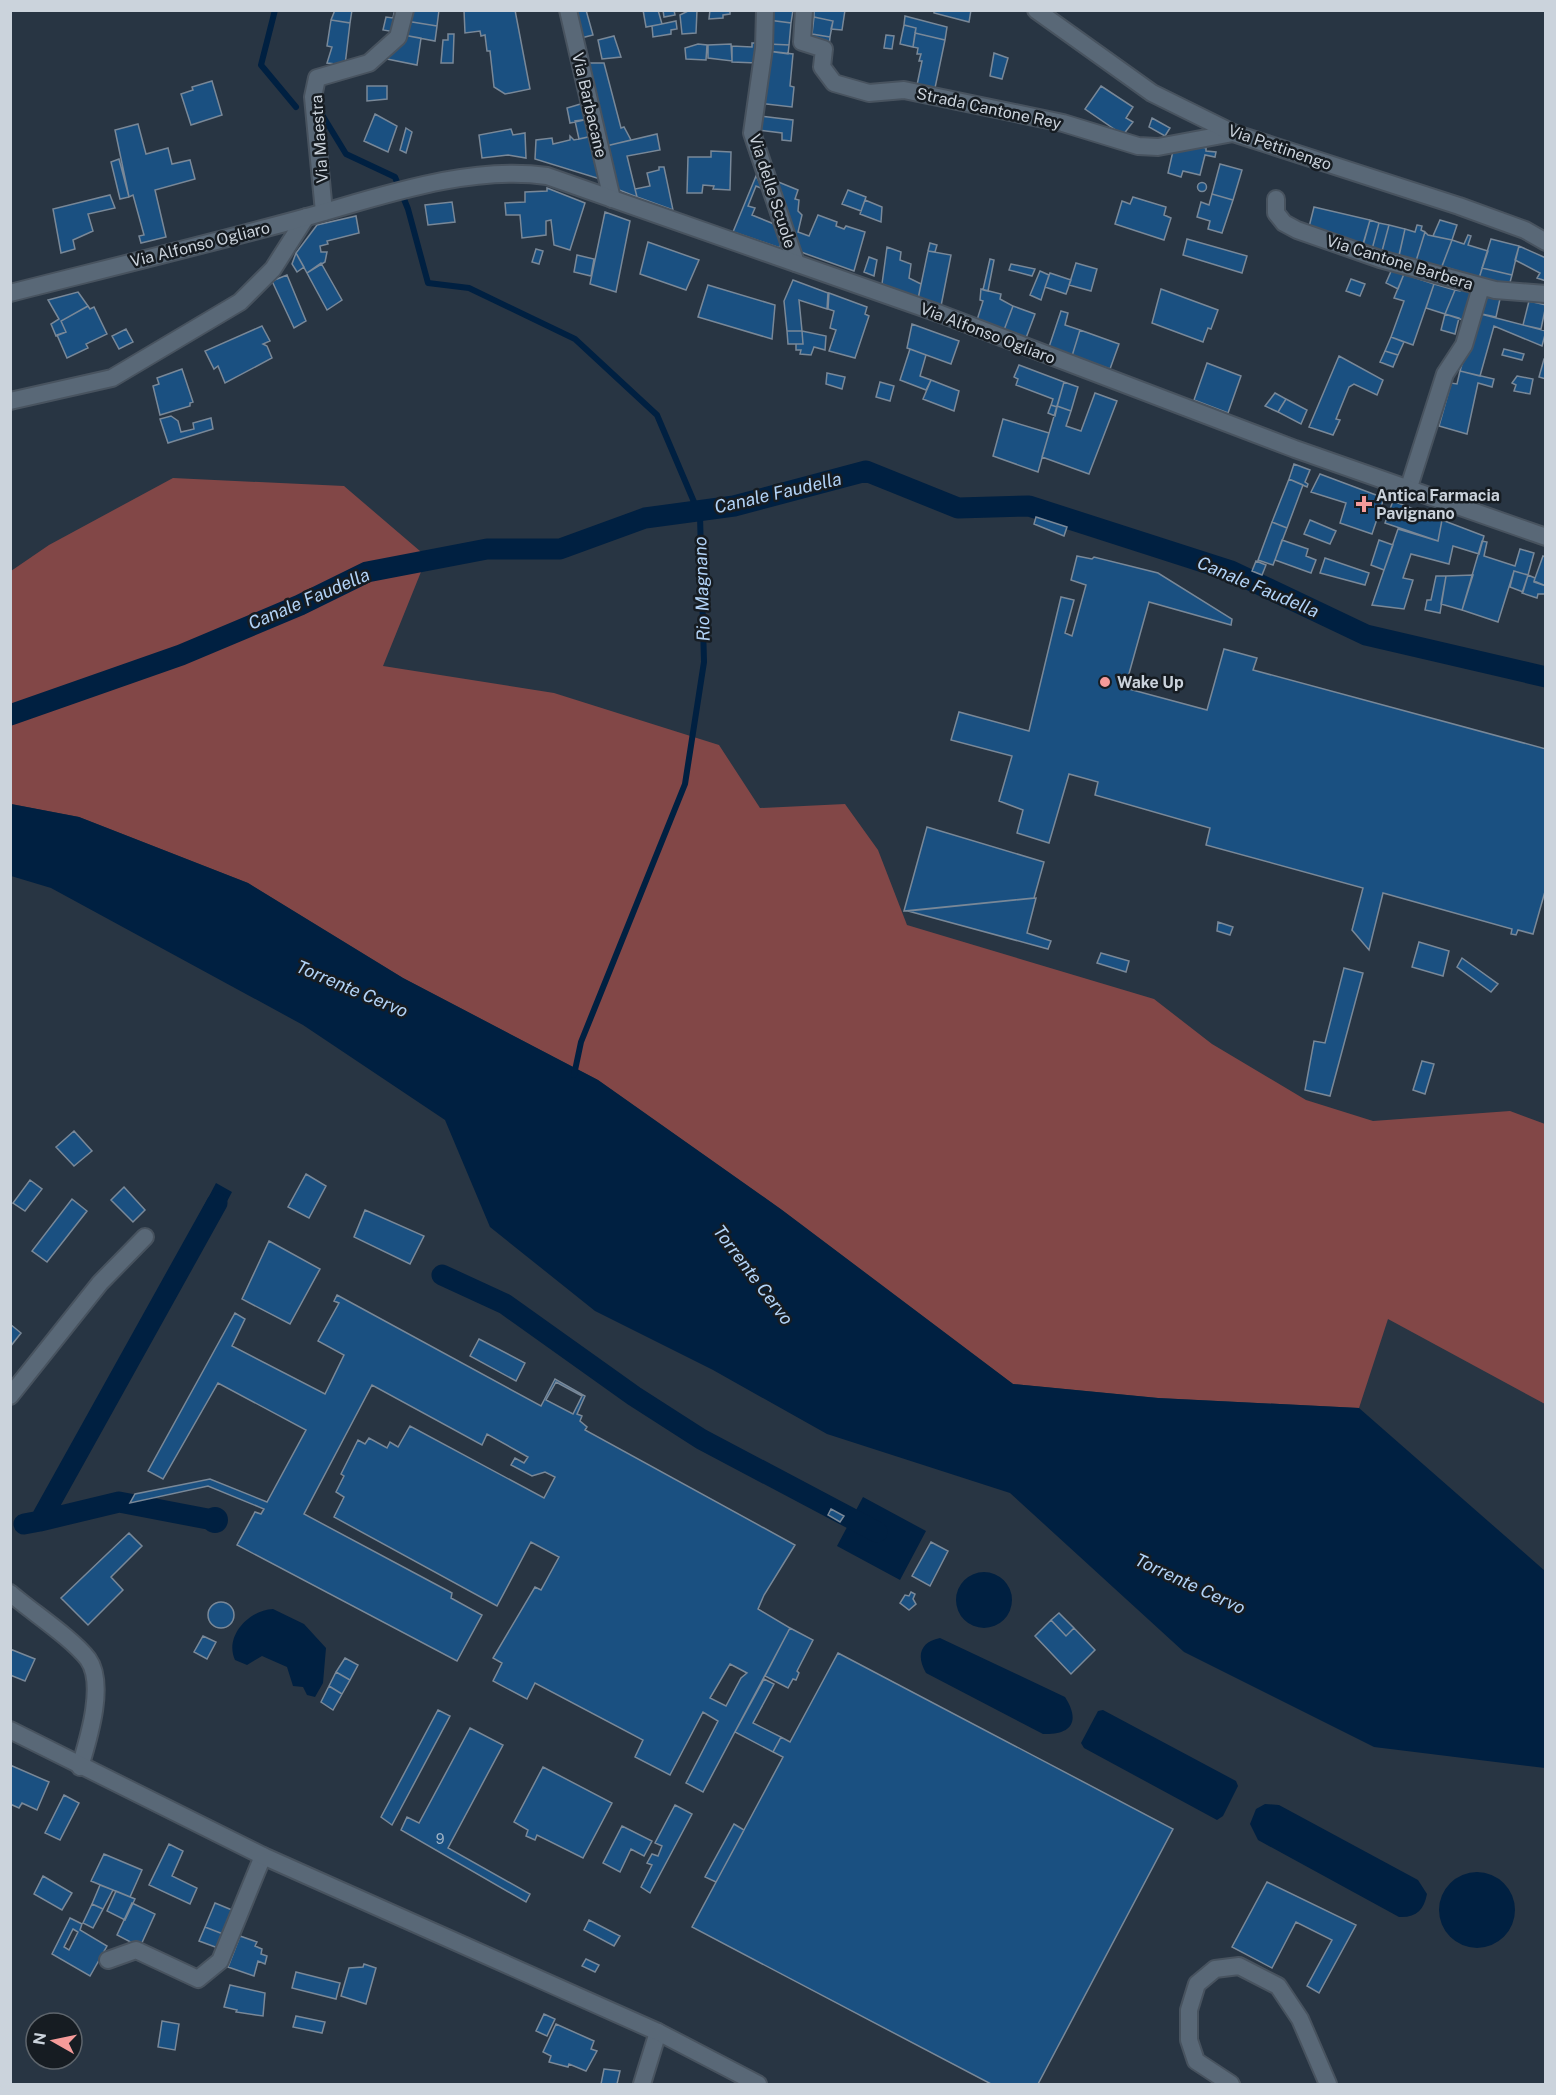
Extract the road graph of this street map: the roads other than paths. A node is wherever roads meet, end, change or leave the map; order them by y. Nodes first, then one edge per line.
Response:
1 (405, 10) edge
2 (567, 10) edge
3 (765, 10) edge
4 (804, 10) edge
5 (1036, 10) edge
6 (1233, 133) junction
7 (612, 199) junction
8 (1276, 200) dead end
9 (324, 212) junction
10 (306, 217) junction
11 (1545, 242) edge
12 (796, 264) junction
13 (1481, 287) junction
14 (10, 293) edge
15 (1545, 294) edge
16 (10, 402) edge
17 (1409, 487) junction
18 (1545, 537) edge
19 (145, 1237) dead end
20 (10, 1396) edge
21 (10, 1593) edge
22 (10, 1730) edge
23 (80, 1767) junction
24 (263, 1856) junction
25 (108, 1960) dead end
26 (658, 2032) junction
27 (642, 2085) edge
28 (758, 2085) edge
29 (1231, 2085) edge
30 (1328, 2085) edge

1 - 9 street, Via Maestra
2 - 7 street, Via Barbacane
3 - 12 street, Via delle Scuole
4 - 6 street, Strada Cantone Rey
5 - 6 street, Via Pettinengo
6 - 11 street, Via Pettinengo
7 - 9 street, Via Alfonso Ogliaro
7 - 12 street, Via Alfonso Ogliaro
8 - 13 street, Via Cantone Barbera
9 - 10 street, Via Alfonso Ogliaro
10 - 14 street, Via Alfonso Ogliaro
10 - 16 street
12 - 17 street, Via Alfonso Ogliaro
13 - 15 street, Via Cantone Barbera
13 - 17 street
17 - 18 street, Via Alfonso Ogliaro
19 - 20 street
21 - 23 street
22 - 23 street
23 - 24 street
24 - 25 street
24 - 26 street
26 - 27 street
26 - 28 street
29 - 30 street

